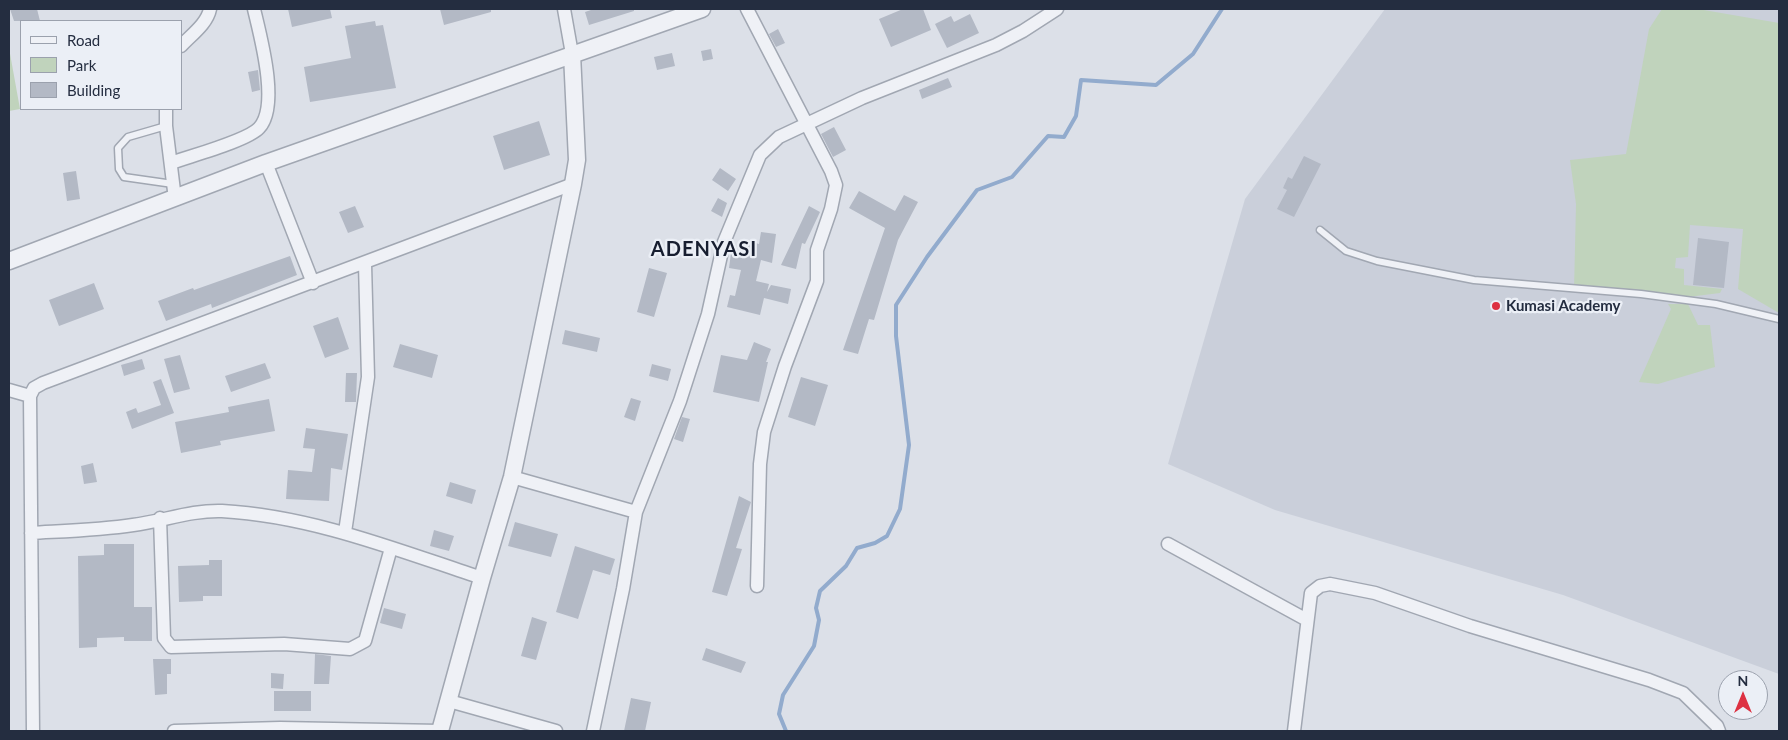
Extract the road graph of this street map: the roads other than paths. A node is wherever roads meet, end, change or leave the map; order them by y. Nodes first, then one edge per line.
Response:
1 (210, 9) edge
2 (254, 9) edge
3 (564, 9) edge
4 (702, 9) edge
5 (747, 9) edge
6 (1056, 9) edge
7 (182, 45) edge
8 (572, 54) junction
9 (166, 110) edge
10 (806, 125) junction
11 (166, 126) junction
12 (171, 163) junction
13 (266, 164) junction
14 (573, 184) junction
15 (174, 191) junction
16 (1320, 230) dead end
17 (9, 261) edge
18 (365, 264) junction
19 (313, 283) junction
20 (1779, 319) edge
21 (9, 390) edge
22 (30, 396) junction
23 (512, 477) junction
24 (636, 512) junction
25 (160, 518) junction
26 (345, 532) junction
27 (31, 533) junction
28 (1168, 544) dead end
29 (391, 548) junction
30 (482, 578) junction
31 (757, 586) dead end
32 (1307, 620) junction
33 (449, 701) junction
34 (280, 730) edge
35 (33, 731) edge
36 (174, 731) edge
37 (440, 731) edge
38 (556, 731) edge
39 (593, 731) edge
40 (1294, 731) edge
41 (1719, 731) edge

1 - 7 street
2 - 12 street
3 - 8 street
4 - 8 street
5 - 10 street
6 - 10 street
8 - 13 street
8 - 14 street
9 - 11 street
10 - 24 street
10 - 31 street
11 - 12 street
11 - 15 lane
12 - 15 street
13 - 15 street
13 - 19 street
14 - 18 street
14 - 23 street
15 - 17 street
16 - 20 lane
18 - 19 street
18 - 26 street
19 - 22 street
21 - 22 street
22 - 27 street
23 - 24 street
23 - 30 street
24 - 39 street
25 - 26 street
25 - 27 street
25 - 29 street
26 - 29 street
27 - 35 street
28 - 32 street
29 - 30 street
30 - 33 street
32 - 40 street
32 - 41 street
33 - 37 street
33 - 38 street
34 - 36 street
34 - 37 street

